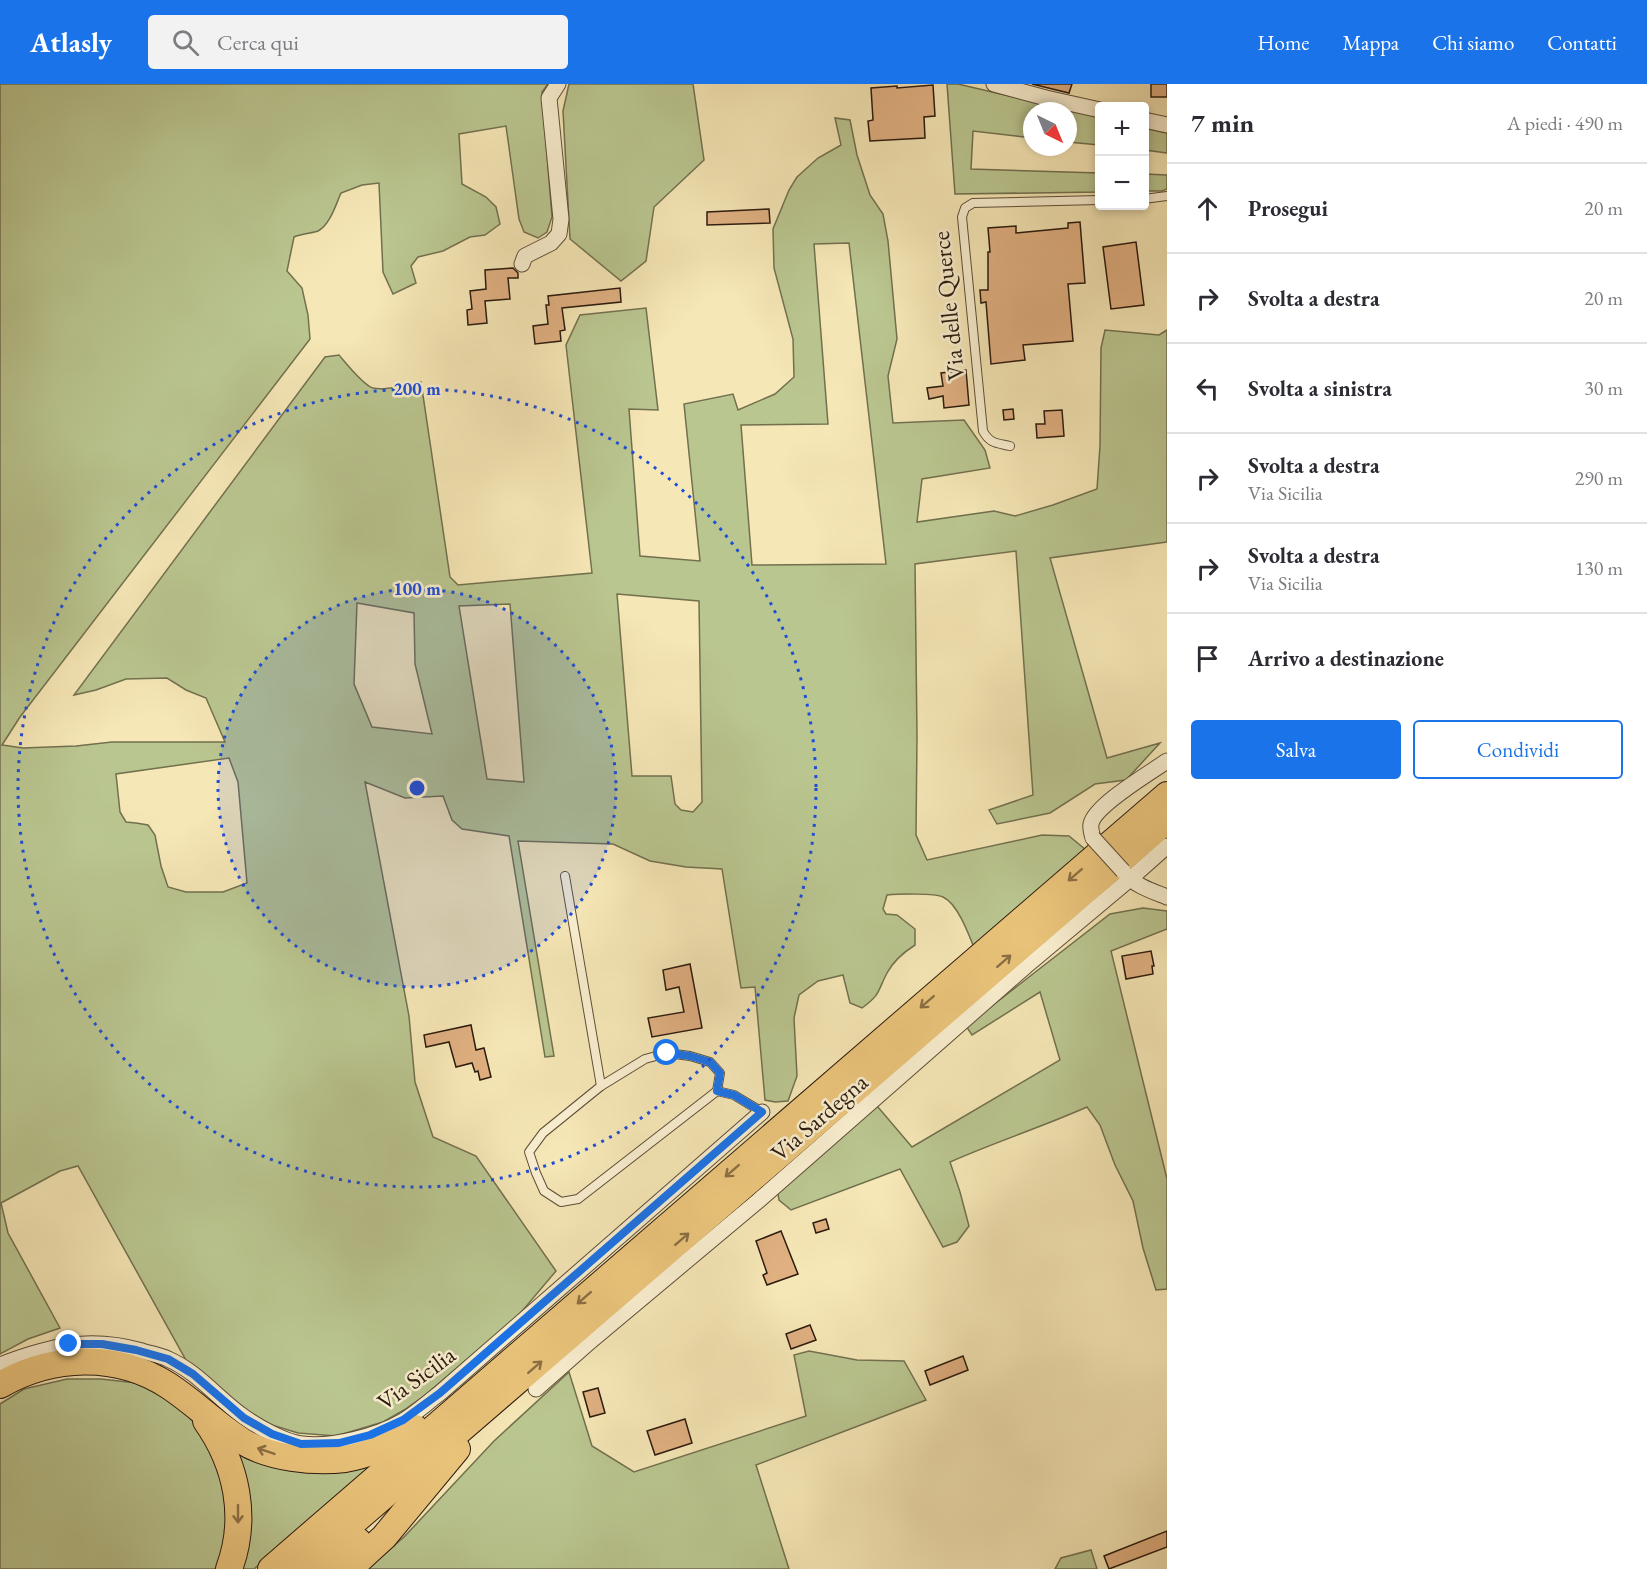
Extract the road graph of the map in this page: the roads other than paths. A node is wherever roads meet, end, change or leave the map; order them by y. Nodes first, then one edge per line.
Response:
1 (558, 84) edge
2 (994, 84) edge
3 (1095, 109) edge
4 (1149, 121) edge
5 (1167, 125) edge
6 (1167, 196) edge
7 (1149, 198) edge
8 (1095, 200) edge
9 (522, 264) dead end
10 (1010, 446) dead end
11 (1167, 761) edge
12 (1167, 795) edge
13 (1167, 820) edge
14 (1167, 846) edge
15 (1126, 875) junction
16 (565, 876) dead end
17 (1167, 897) edge
18 (601, 1086) junction
19 (717, 1091) junction
20 (762, 1112) joint
21 (0, 1365) edge
22 (0, 1385) edge
23 (497, 1386) junction
24 (536, 1389) dead end
25 (192, 1405) junction
26 (458, 1448) junction
27 (229, 1569) edge
28 (271, 1569) edge
29 (299, 1569) edge
30 (327, 1569) edge
31 (349, 1569) edge

1 - 9 street
2 - 3 street
4 - 5 street
6 - 7 lane
8 - 10 lane, Via delle Querce
11 - 15 street, bridge
12 -> 23 highway
23 -> 13 highway
14 - 15 street, Via Sardegna
15 - 17 street
15 - 24 street, Via Sardegna
16 - 18 lane
18 - 19 lane
18 - 19 lane
19 - 20 lane
20 - 21 street, Via Sicilia
22 - 25 highway
23 -> 25 highway
23 - 26 highway
23 - 28 highway
23 - 29 highway
25 -> 27 highway
26 - 30 highway
26 - 31 highway

